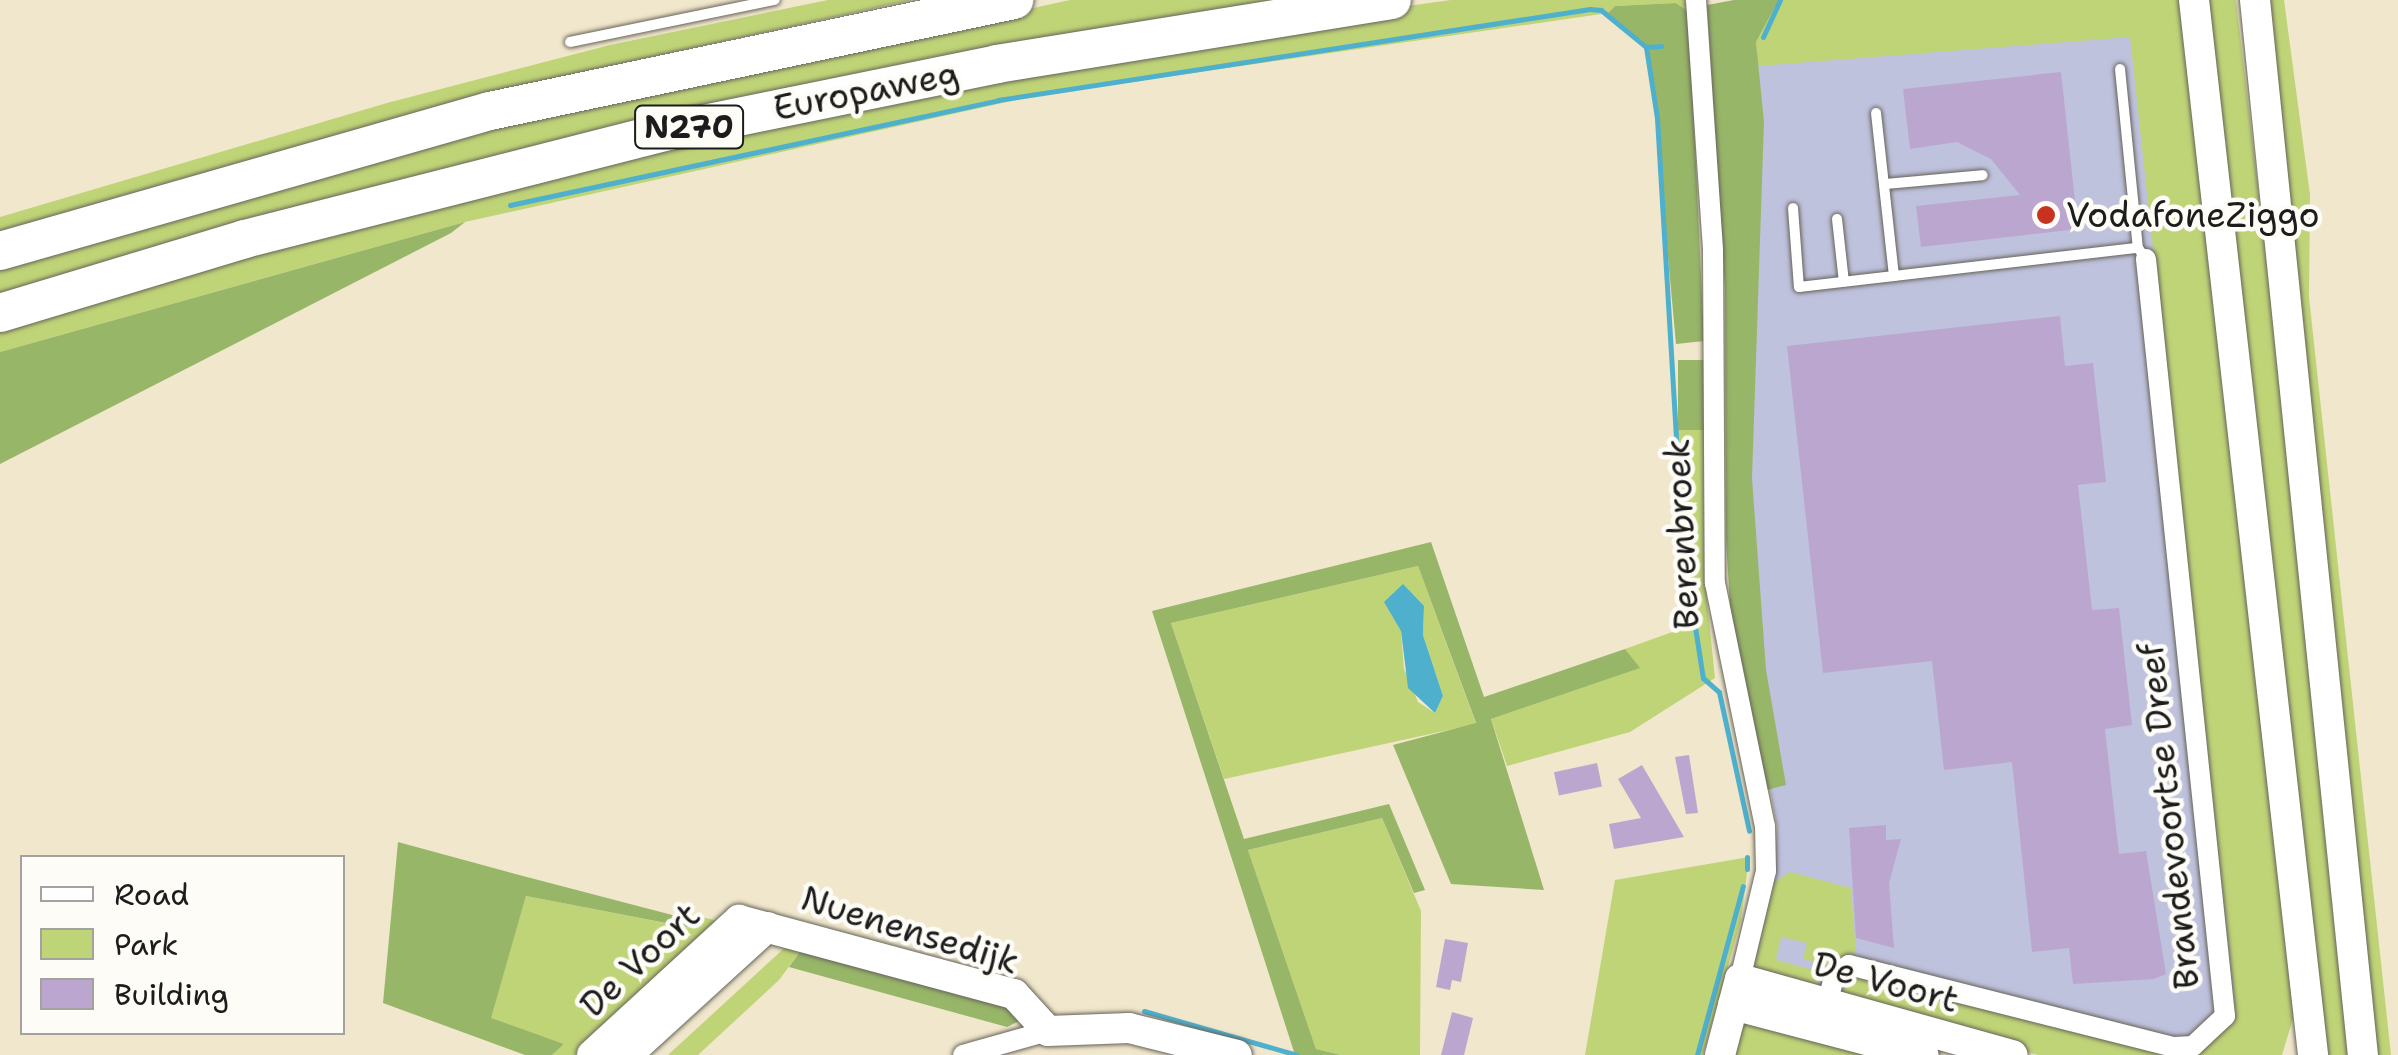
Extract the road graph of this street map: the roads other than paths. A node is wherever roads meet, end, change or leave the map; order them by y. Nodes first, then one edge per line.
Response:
1 (774, 0) edge
2 (1014, 0) edge
3 (1392, 0) edge
4 (1696, 0) edge
5 (2194, 0) edge
6 (2255, 0) edge
7 (570, 42) dead end
8 (2120, 70) dead end
9 (1876, 113) dead end
10 (1983, 175) dead end
11 (1885, 184) junction
12 (1793, 208) dead end
13 (1836, 218) dead end
14 (0, 251) edge
15 (2142, 254) junction
16 (1894, 276) junction
17 (1844, 282) junction
18 (0, 313) edge
19 (753, 924) junction
20 (2306, 984) junction
21 (1737, 992) junction
22 (1823, 1016) junction
23 (1048, 1031) junction
24 (592, 1055) edge
25 (627, 1055) edge
26 (963, 1055) edge
27 (1237, 1055) edge
28 (1720, 1055) edge
29 (1924, 1055) edge
30 (2013, 1055) edge
31 (2290, 1055) edge
32 (2313, 1055) edge
33 (2363, 1055) edge

1 - 7 lane
2 - 14 highway, Europaweg / N270
3 - 18 highway, Europaweg / N270
4 - 21 street, Berenbroek
5 - 20 main road
6 - 33 main road
8 - 15 lane
9 - 11 lane
10 - 11 lane
11 - 16 lane
12 - 17 lane
13 - 17 lane
15 - 16 lane
15 - 22 street, Brandevoortse Dreef
16 - 17 lane
19 - 23 main road, Nuenensedijk
19 - 24 main road, De Voort
19 - 25 main road, De Voort
20 - 31 main road
20 - 32 main road
21 - 22 main road, De Voort
21 - 28 main road, Berenbroek
22 - 29 main road, De Voort
22 - 30 main road, De Voort
23 - 26 street
23 - 27 main road

